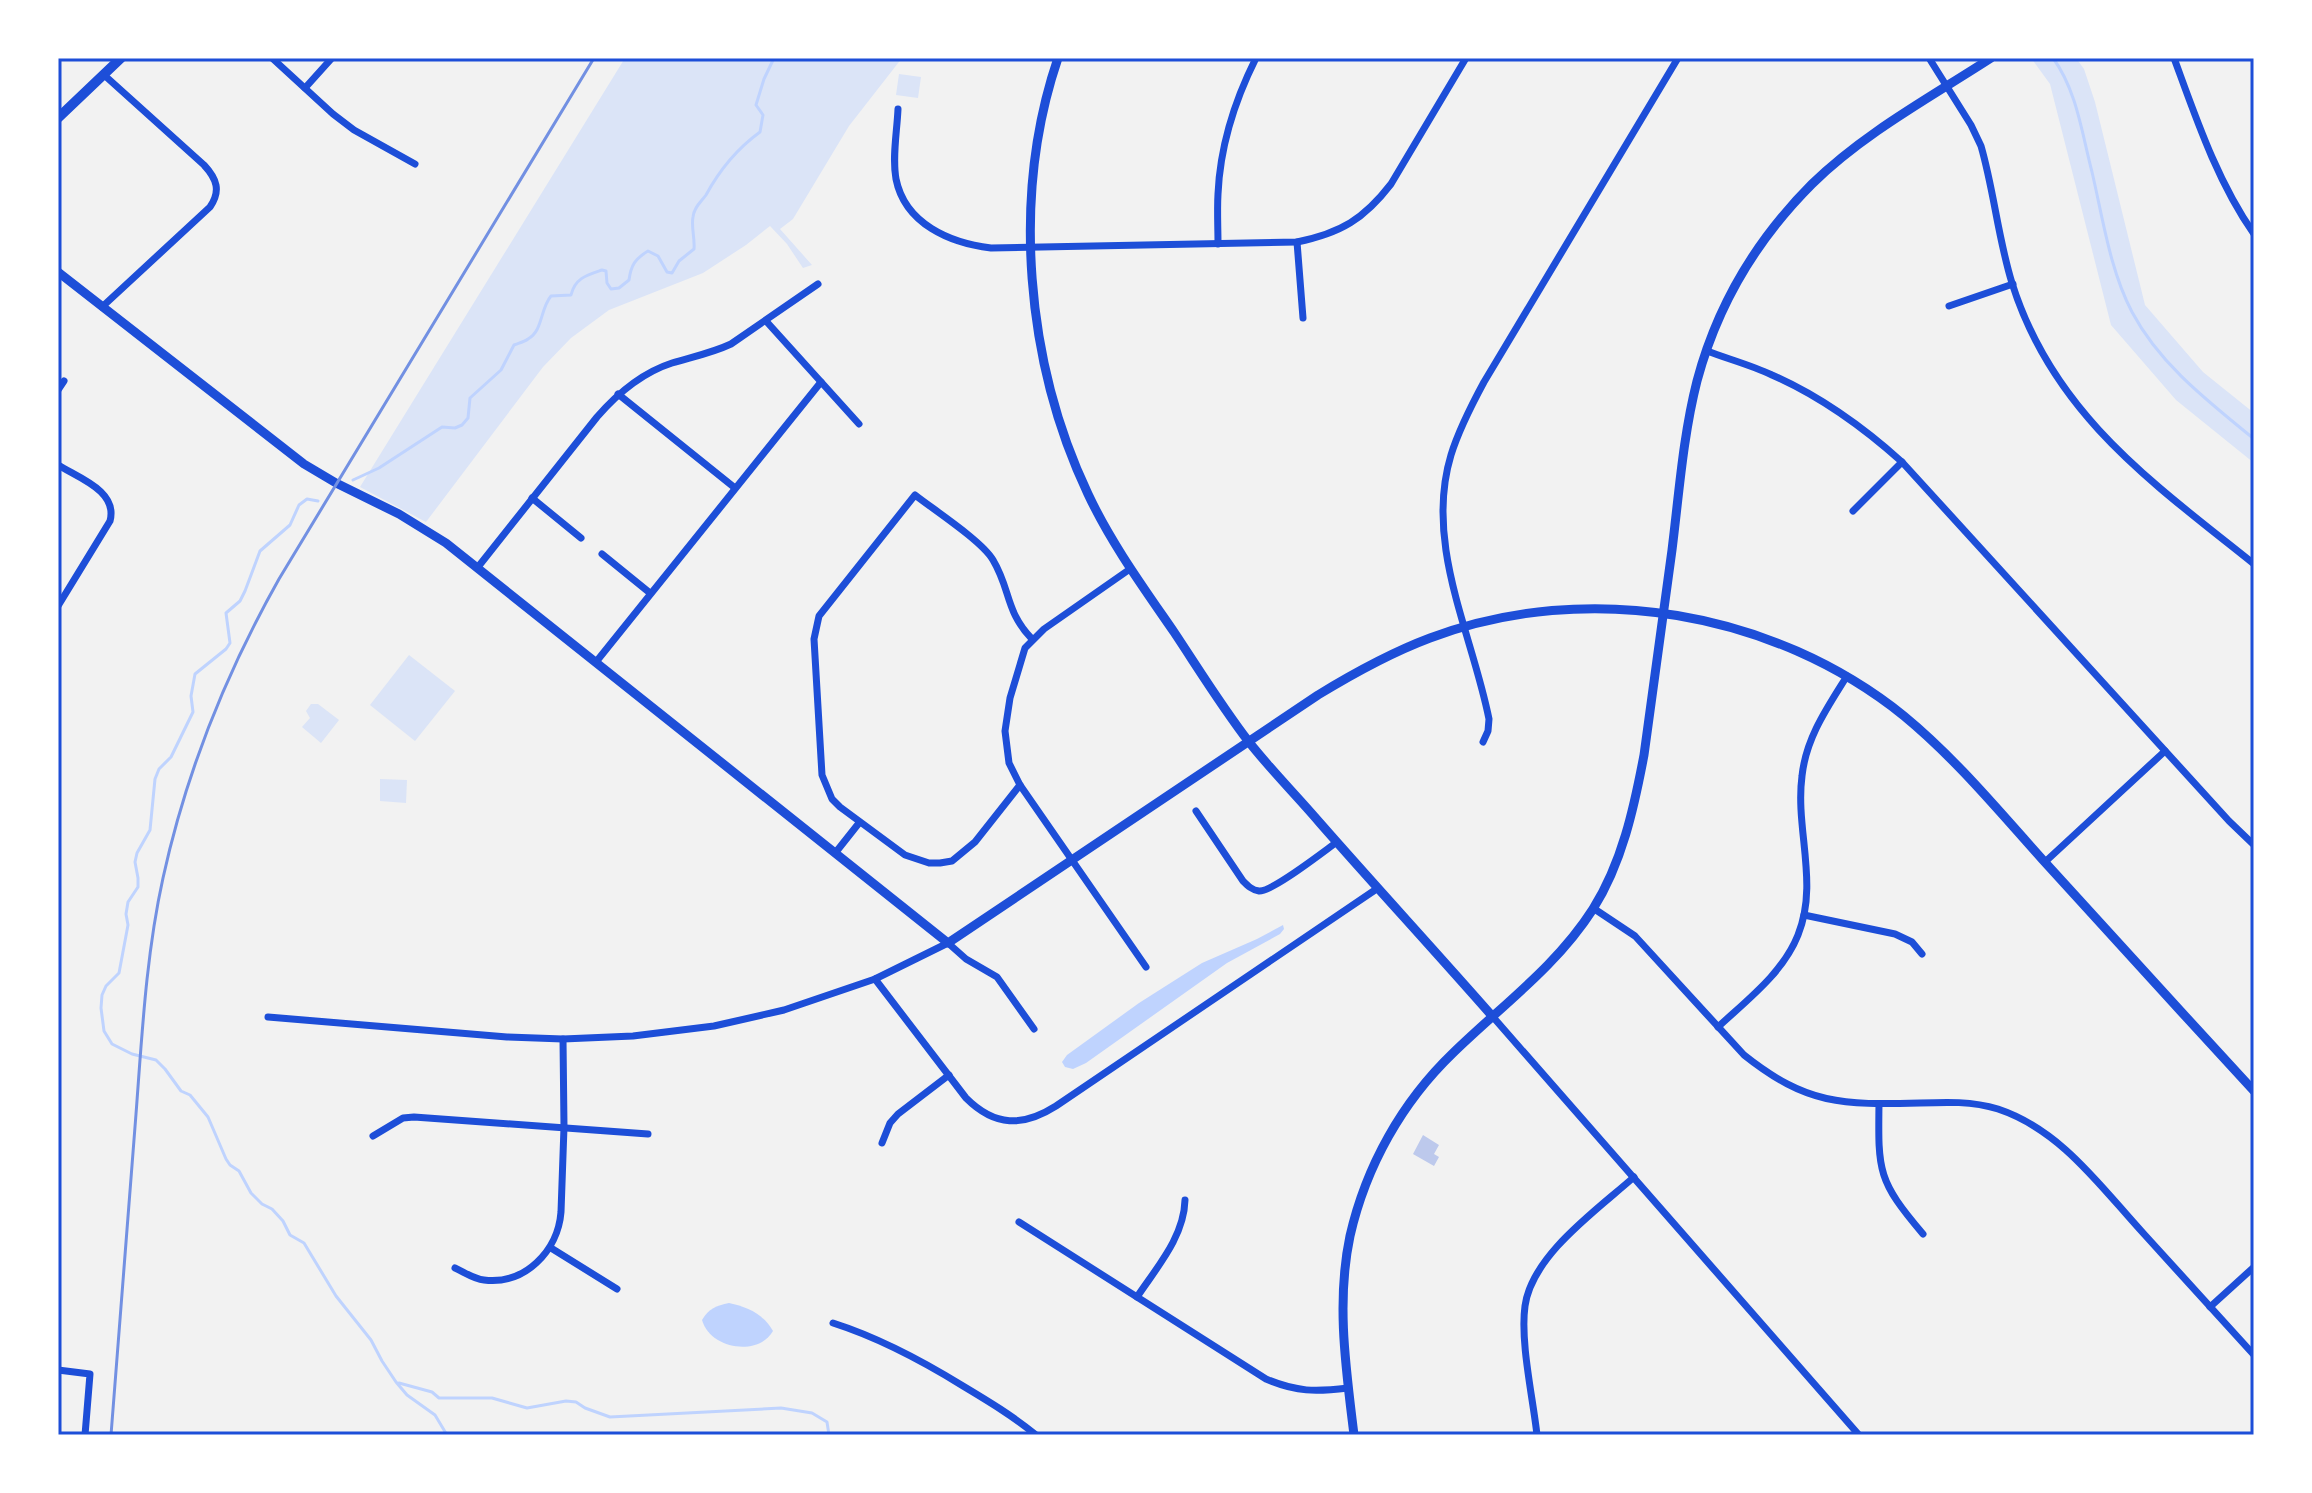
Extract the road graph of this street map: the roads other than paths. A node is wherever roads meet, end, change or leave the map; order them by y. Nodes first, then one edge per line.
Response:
1 (121, 58) edge
2 (272, 58) edge
3 (332, 58) edge
4 (1058, 58) edge
5 (1256, 58) edge
6 (1466, 58) edge
7 (1678, 58) edge
8 (1929, 58) edge
9 (1991, 58) edge
10 (2174, 58) edge
11 (103, 74) junction
12 (1948, 86) junction
13 (305, 88) junction
14 (898, 109) dead end
15 (58, 118) edge
16 (415, 164) dead end
17 (2254, 234) edge
18 (1297, 242) junction
19 (1218, 244) junction
20 (1030, 247) junction
21 (58, 272) edge
22 (818, 284) dead end
23 (2013, 284) junction
24 (1949, 306) dead end
25 (102, 307) junction
26 (1303, 318) dead end
27 (766, 321) junction
28 (1707, 351) junction
29 (64, 381) dead end
30 (821, 382) junction
31 (58, 390) edge
32 (618, 394) junction
33 (859, 424) dead end
34 (1902, 462) junction
35 (58, 465) edge
36 (735, 488) junction
37 (532, 498) junction
38 (1853, 511) dead end
39 (581, 538) dead end
40 (602, 554) dead end
41 (2254, 564) edge
42 (478, 567) junction
43 (1130, 569) junction
44 (650, 593) junction
45 (58, 606) edge
46 (1664, 614) junction
47 (1465, 627) junction
48 (1032, 639) junction
49 (596, 662) junction
50 (1847, 676) junction
51 (1249, 742) junction
52 (1483, 742) dead end
53 (2165, 751) junction
54 (1020, 785) junction
55 (1196, 811) dead end
56 (859, 823) junction
57 (1337, 842) junction
58 (2254, 845) edge
59 (836, 852) junction
60 (1072, 861) junction
61 (2045, 862) junction
62 (1378, 888) junction
63 (1593, 908) junction
64 (1804, 915) junction
65 (948, 943) junction
66 (1922, 954) dead end
67 (1146, 967) dead end
68 (875, 979) junction
69 (268, 1017) dead end
70 (1493, 1017) junction
71 (1718, 1027) junction
72 (1034, 1029) dead end
73 (563, 1039) junction
74 (949, 1075) junction
75 (2254, 1091) edge
76 (1879, 1104) junction
77 (564, 1127) junction
78 (648, 1134) dead end
79 (373, 1136) dead end
80 (882, 1143) dead end
81 (1634, 1177) junction
82 (1185, 1200) dead end
83 (1019, 1222) dead end
84 (1923, 1234) dead end
85 (551, 1248) junction
86 (2254, 1267) edge
87 (455, 1268) dead end
88 (617, 1289) dead end
89 (1137, 1297) junction
90 (2210, 1307) junction
91 (833, 1323) dead end
92 (2254, 1355) edge
93 (58, 1370) edge
94 (1348, 1388) junction
95 (85, 1435) edge
96 (1036, 1435) edge
97 (1354, 1435) edge
98 (1537, 1435) edge
99 (1859, 1435) edge

1 - 11 main road
2 - 13 street
3 - 13 street
4 - 20 street
5 - 19 street
6 - 18 street
7 - 47 street
8 - 12 street
9 - 12 street
10 - 17 street
11 - 15 main road
11 - 25 street
12 - 23 street
12 - 28 street
13 - 16 street
14 - 20 street
18 - 19 street
18 - 26 street
19 - 20 street
20 - 43 street
21 - 25 street
22 - 27 street
23 - 24 street
23 - 41 street
25 - 42 street
27 - 30 street
27 - 32 street
28 - 34 street
28 - 46 street
29 - 31 street
30 - 33 street
30 - 36 street
32 - 36 street
32 - 37 street
34 - 38 street
34 - 53 street
35 - 45 street
36 - 44 street
37 - 39 street
37 - 42 street
40 - 44 street
42 - 49 street
43 - 48 street
43 - 51 street
44 - 49 street
46 - 47 street
46 - 50 street
46 - 63 street
47 - 51 street
47 - 52 street
48 - 54 street
48 - 56 street
49 - 59 street
50 - 61 street
50 - 64 street
51 - 57 street
51 - 60 street
53 - 58 street
53 - 61 street
54 - 56 street
54 - 60 street
55 - 57 street
56 - 59 street
57 - 62 street
59 - 65 street
60 - 65 street
60 - 67 street
61 - 75 street
62 - 70 street
62 - 74 street
63 - 70 street
63 - 71 street
64 - 66 street
64 - 71 street
65 - 68 street
65 - 72 street
68 - 73 street
68 - 74 street
69 - 73 street
70 - 81 street
70 - 94 street
71 - 76 street
73 - 77 street
74 - 80 street
76 - 84 street
76 - 90 street
77 - 78 street
77 - 79 street
77 - 85 street
81 - 98 street
81 - 99 street
82 - 89 street
83 - 89 street
85 - 87 street
85 - 88 street
86 - 90 street
89 - 94 street
90 - 92 street
91 - 96 street
93 - 95 street
94 - 97 street

